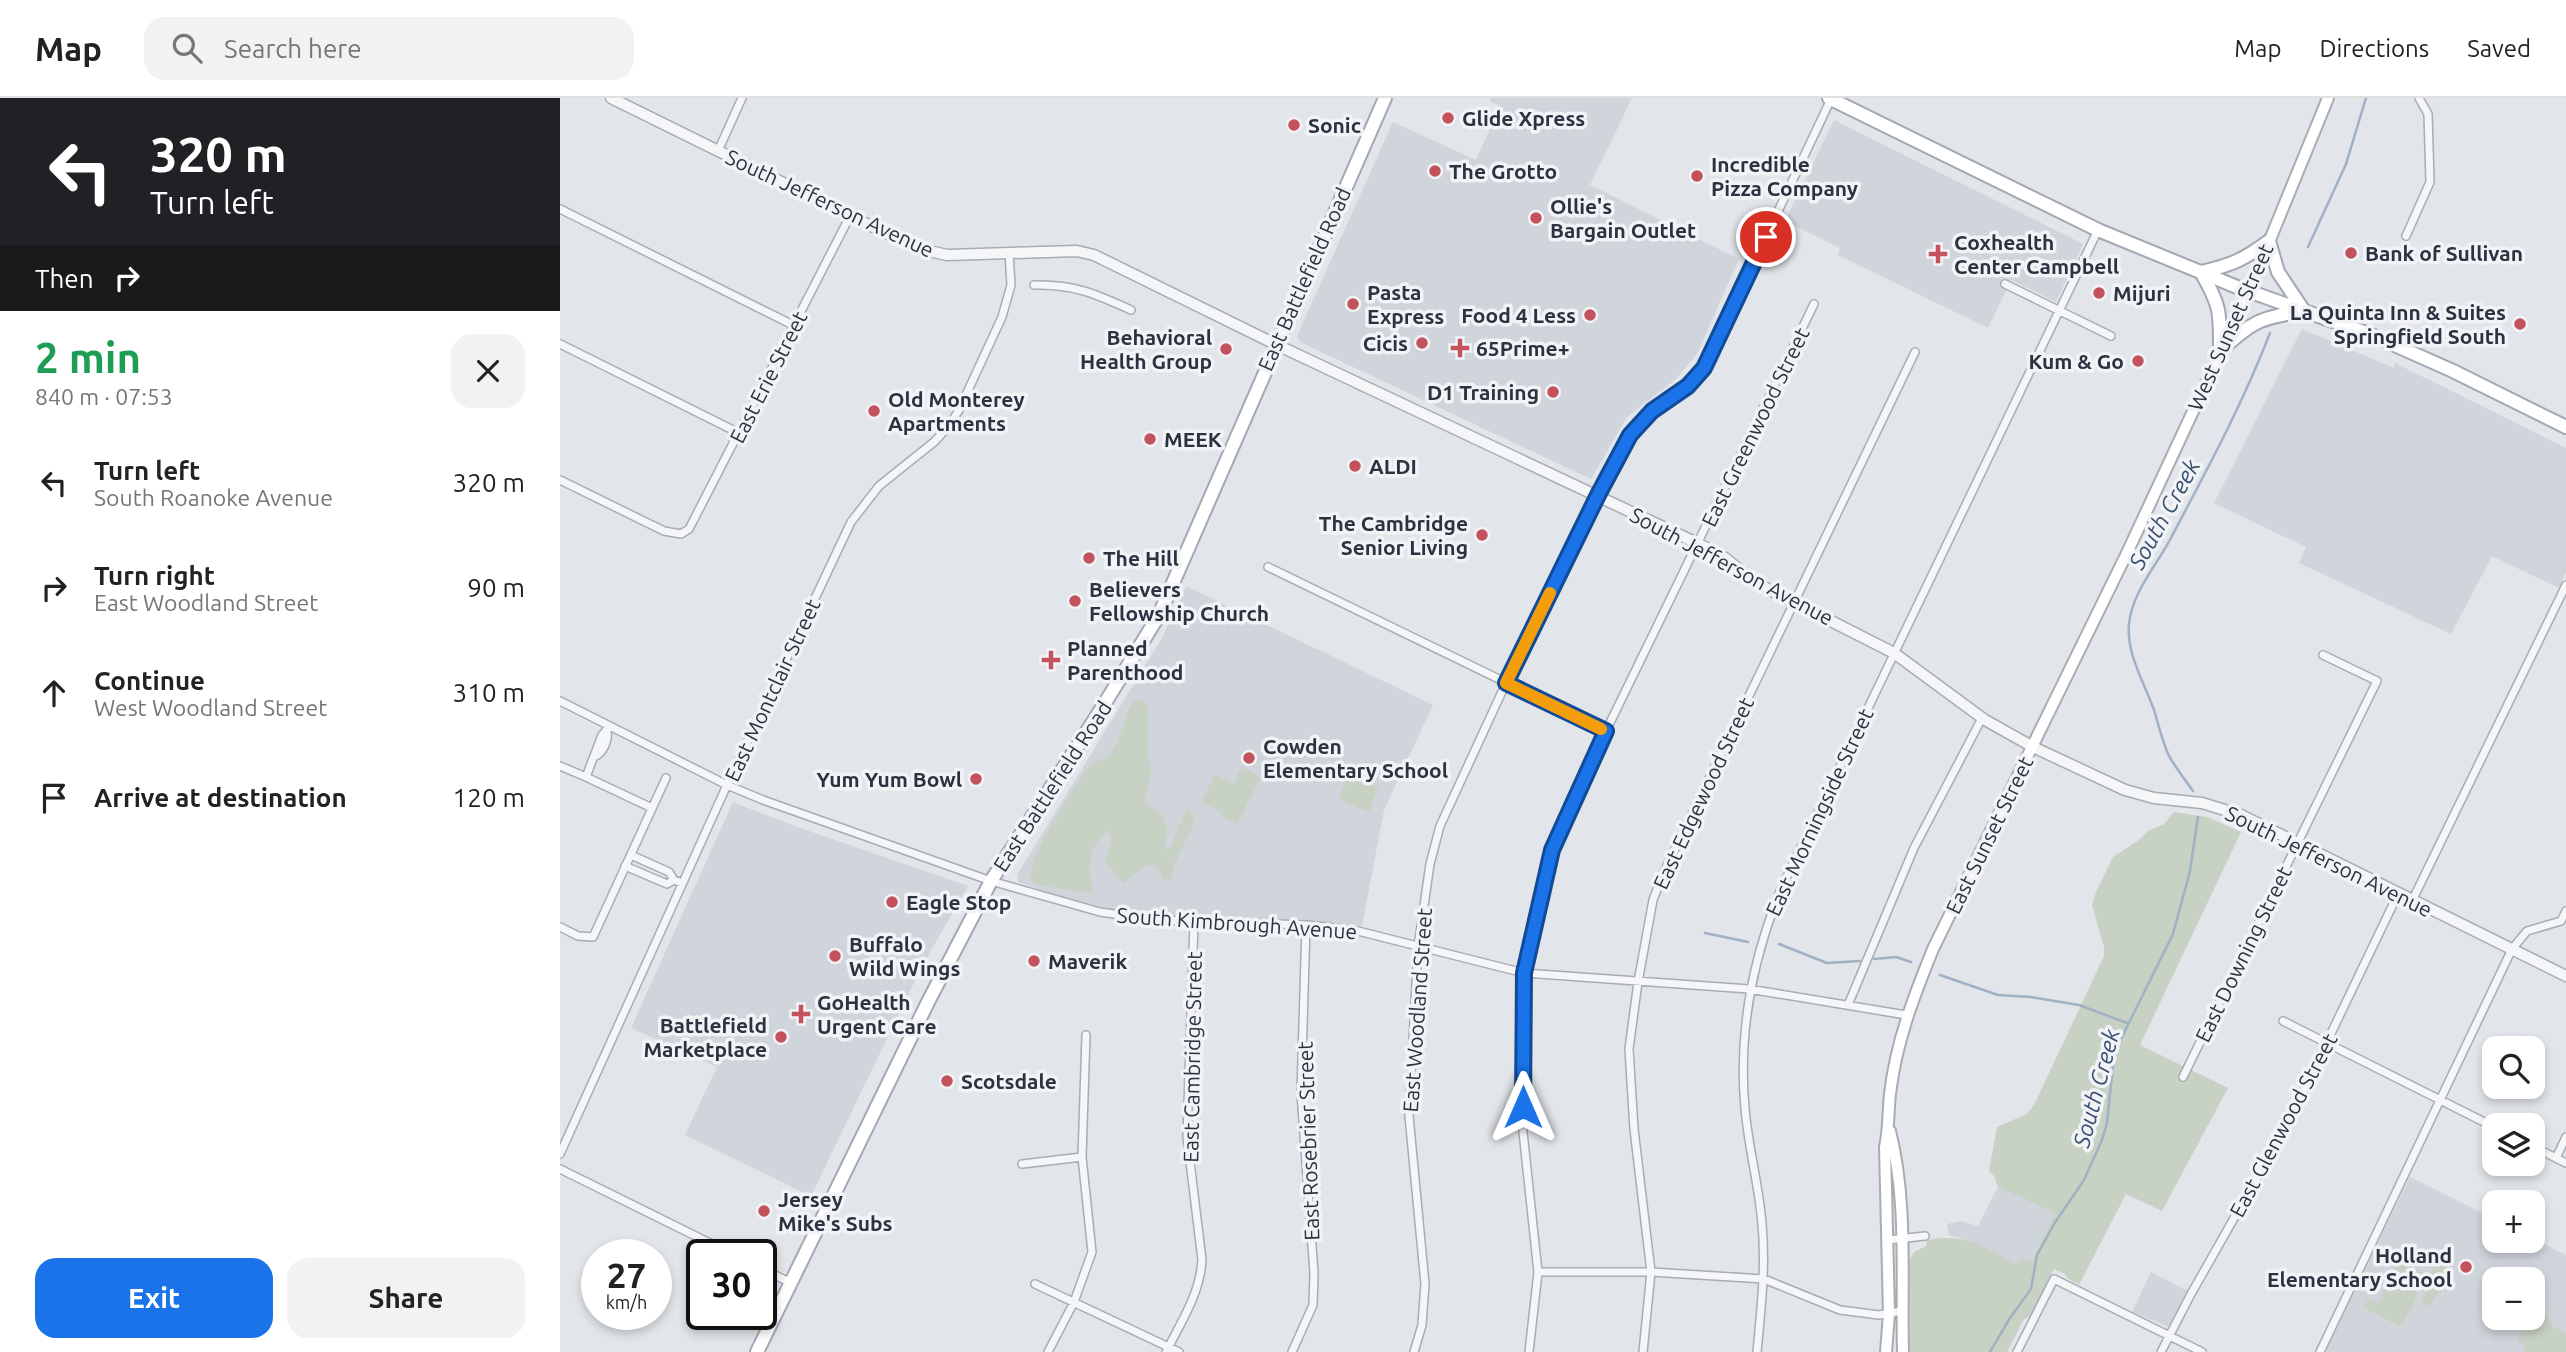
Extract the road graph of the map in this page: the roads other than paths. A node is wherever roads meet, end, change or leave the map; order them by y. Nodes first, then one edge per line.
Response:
1 (611, 98) edge
2 (742, 98) edge
3 (1385, 98) edge
4 (1830, 98) edge
5 (2328, 98) edge
6 (2419, 98) edge
7 (718, 151) junction
8 (560, 209) edge
9 (850, 216) junction
10 (2098, 230) junction
11 (2406, 236) dead end
12 (2269, 241) junction
13 (1009, 253) junction
14 (2201, 272) junction
15 (2004, 284) dead end
16 (1034, 285) dead end
17 (2249, 291) junction
18 (1814, 304) dead end
19 (1131, 310) dead end
20 (2060, 310) junction
21 (2304, 311) junction
22 (795, 326) junction
23 (2111, 336) dead end
24 (560, 344) edge
25 (1275, 344) junction
26 (2220, 351) junction
27 (1915, 352) dead end
28 (2566, 427) edge
29 (739, 433) junction
30 (560, 480) edge
31 (1598, 495) junction
32 (1699, 544) junction
33 (2127, 553) joint
34 (1268, 567) dead end
35 (2566, 585) edge
36 (1794, 602) junction
37 (1894, 653) junction
38 (2323, 655) dead end
39 (1506, 683) junction
40 (560, 701) edge
41 (1982, 718) junction
42 (608, 729) junction
43 (1606, 731) junction
44 (2033, 747) junction
45 (560, 766) edge
46 (586, 777) junction
47 (666, 778) dead end
48 (727, 785) junction
49 (652, 808) junction
50 (2297, 842) junction
51 (631, 855) junction
52 (625, 866) junction
53 (991, 881) junction
54 (678, 882) junction
55 (2398, 894) junction
56 (2412, 901) junction
57 (2566, 912) edge
58 (1194, 922) junction
59 (1306, 925) junction
60 (560, 927) edge
61 (1418, 947) junction
62 (2512, 949) junction
63 (1524, 973) junction
64 (2566, 976) edge
65 (1638, 982) junction
66 (1749, 989) junction
67 (1848, 1005) junction
68 (1906, 1015) junction
69 (2283, 1021) dead end
70 (1086, 1035) dead end
71 (2327, 1043) junction
72 (2183, 1077) dead end
73 (2441, 1100) junction
74 (2482, 1121) edge
75 (1889, 1128) junction
76 (2566, 1137) edge
77 (2545, 1152) edge
78 (560, 1154) edge
79 (1082, 1157) junction
80 (2556, 1158) junction
81 (2566, 1163) edge
82 (1022, 1164) dead end
83 (560, 1169) edge
84 (1925, 1236) dead end
85 (702, 1239) edge
86 (1902, 1239) junction
87 (1886, 1240) junction
88 (1538, 1272) junction
89 (1651, 1272) junction
90 (777, 1276) edge
91 (1764, 1279) junction
92 (792, 1283) junction
93 (1035, 1284) dead end
94 (1074, 1301) junction
95 (1902, 1311) junction
96 (1889, 1314) junction
97 (2169, 1336) junction
98 (1168, 1350) edge
99 (757, 1352) edge
100 (1048, 1352) edge
101 (1179, 1352) edge
102 (1293, 1352) edge
103 (1414, 1352) edge
104 (1529, 1352) edge
105 (1643, 1352) edge
106 (1757, 1352) edge
107 (1886, 1352) edge
108 (1903, 1352) edge
109 (2017, 1352) edge
110 (2161, 1352) edge
111 (2202, 1352) edge
112 (2320, 1352) edge

1 - 7 street, South Jefferson Avenue
2 - 7 street
3 - 25 main road, East Battlefield Road
4 - 10 main road
4 - 31 street, East Woodland Street
5 - 12 main road, West Sunset Street
6 - 11 street
7 - 9 street, South Jefferson Avenue
8 - 22 street
9 - 13 street, South Jefferson Avenue
9 - 22 street, East Erie Street
10 - 14 main road
10 - 20 street, East Morningside Street
12 - 14 main road
12 - 17 main road, West Sunset Street
12 - 21 main road
13 - 25 street, South Jefferson Avenue
13 - 48 street, East Montclair Street
14 - 17 main road
14 - 26 main road
15 - 20 street
16 - 19 street
17 - 21 main road
17 - 26 main road, West Sunset Street
18 - 32 street, East Greenwood Street
20 - 23 street
20 - 37 street, East Morningside Street
21 - 26 main road
21 - 28 main road
22 - 29 street, East Erie Street
24 - 29 street
25 - 31 street, South Jefferson Avenue
25 - 53 main road, East Battlefield Road
26 - 33 main road, West Sunset Street
27 - 36 street, East Edgewood Street
29 - 30 street, East Erie Street
31 - 32 street, South Jefferson Avenue
31 - 39 street, East Woodland Street
32 - 36 street, South Jefferson Avenue
32 - 43 street, East Greenwood Street
33 - 44 main road, East Sunset Street
34 - 39 street
35 - 56 street
36 - 37 street, South Jefferson Avenue
36 - 65 street, East Edgewood Street
37 - 41 street, South Jefferson Avenue
37 - 66 street, East Morningside Street
38 - 50 street, East Downing Street
39 - 43 street
39 - 61 street, East Woodland Street
40 - 42 street, South Kimbrough Avenue
41 - 44 street, South Jefferson Avenue
41 - 67 street
42 - 46 street
42 - 48 street, South Kimbrough Avenue
43 - 63 street, East Greenwood Street
44 - 50 street, South Jefferson Avenue
44 - 68 main road, East Sunset Street
45 - 46 street
46 - 49 street
47 - 49 street
48 - 53 street, South Kimbrough Avenue
48 - 54 street, East Montclair Street
49 - 51 street
50 - 55 street, South Jefferson Avenue
50 - 72 street, East Downing Street
51 - 52 street
51 - 54 street
52 - 54 street
52 - 60 street
53 - 58 street, South Kimbrough Avenue
53 - 92 main road, East Battlefield Road
54 - 78 street, East Montclair Street
55 - 56 street, South Jefferson Avenue
55 - 71 street, East Glenwood Street
56 - 62 street, South Jefferson Avenue
57 - 62 street
58 - 59 street, South Kimbrough Avenue
58 - 98 street, East Cambridge Street
59 - 61 street, South Kimbrough Avenue
59 - 102 street, East Rosebrier Street
61 - 63 street, South Kimbrough Avenue
61 - 103 street, East Woodland Street
62 - 64 street, South Jefferson Avenue
62 - 73 street
63 - 65 street, South Kimbrough Avenue
63 - 88 street, East Greenwood Street
65 - 66 street, South Kimbrough Avenue
65 - 89 street, East Edgewood Street
66 - 67 street, South Kimbrough Avenue
66 - 91 street, East Morningside Street
67 - 68 street, South Kimbrough Avenue
68 - 75 main road, East Sunset Street
69 - 71 street
70 - 79 street
71 - 73 street
71 - 97 street, East Glenwood Street
73 - 74 street
73 - 112 street
75 - 86 main road, East Sunset Street
75 - 87 main road, East Sunset Street
76 - 80 street
77 - 80 street
79 - 82 street
79 - 94 street
80 - 81 street
83 - 85 street
84 - 86 street
86 - 87 street
86 - 95 main road, East Sunset Street
87 - 96 main road, East Sunset Street
88 - 89 street
88 - 104 street, East Greenwood Street
89 - 91 street
89 - 105 street, East Edgewood Street
90 - 92 street
91 - 96 street
91 - 106 street, East Morningside Street
92 - 99 main road, East Battlefield Road
93 - 94 street
94 - 98 street
94 - 100 street
95 - 96 street
95 - 108 main road, East Sunset Street
96 - 107 main road, East Sunset Street
97 - 109 street
97 - 110 street, East Glenwood Street
97 - 111 street
98 - 101 street

